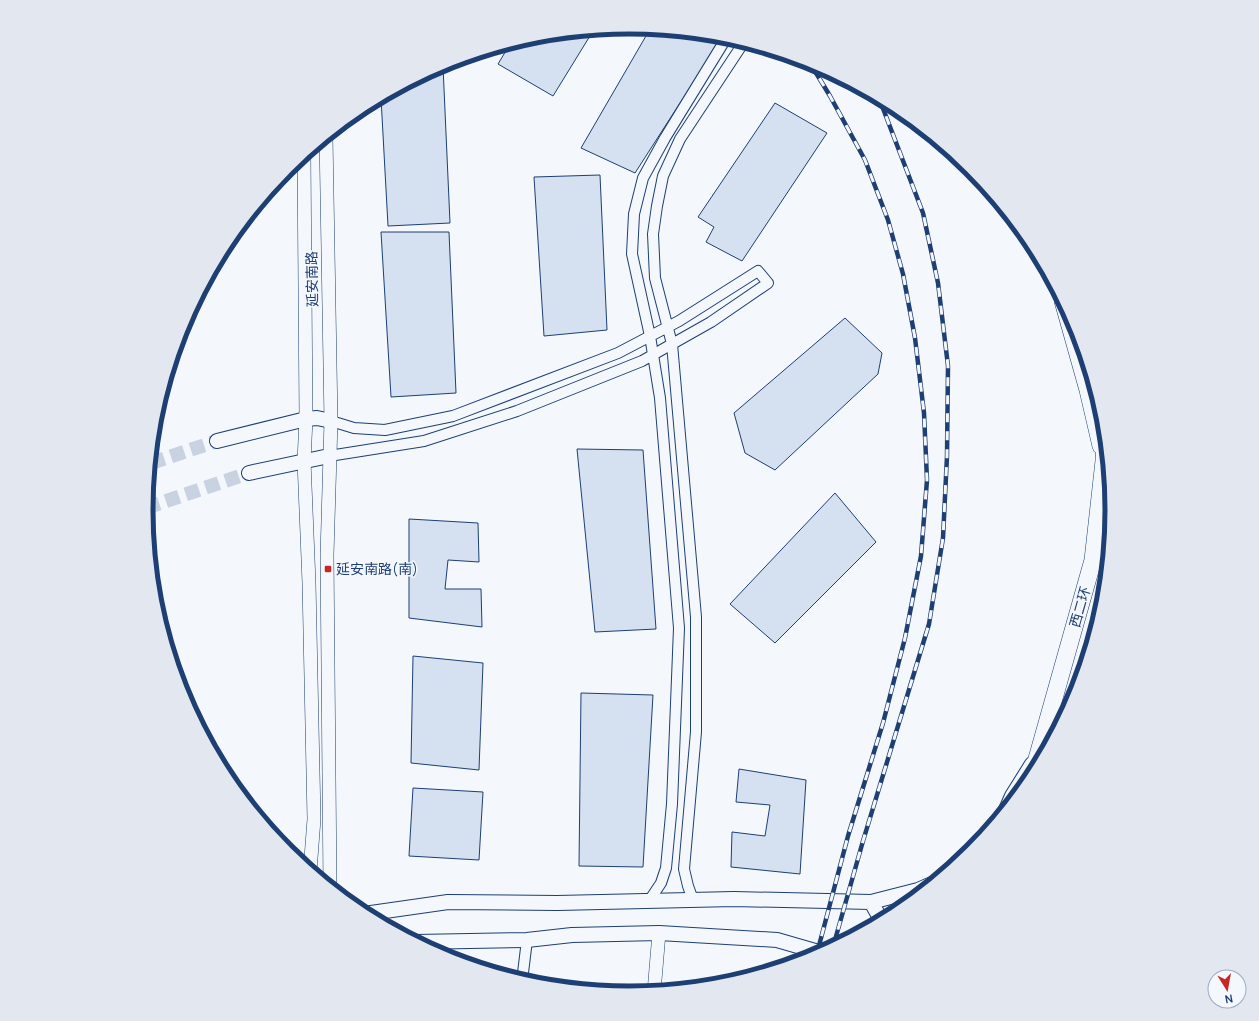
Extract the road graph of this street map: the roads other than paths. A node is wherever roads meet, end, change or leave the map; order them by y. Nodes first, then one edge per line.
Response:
1 (723, 43) edge
2 (741, 47) edge
3 (326, 143) edge
4 (304, 163) edge
5 (669, 326) junction
6 (1072, 334) edge
7 (650, 336) junction
8 (672, 344) junction
9 (653, 355) junction
10 (306, 419) junction
11 (331, 420) junction
12 (217, 441) tunnel mouth
13 (1103, 455) edge
14 (329, 456) junction
15 (304, 461) junction
16 (1104, 465) edge
17 (249, 473) tunnel mouth
18 (1038, 756) edge
19 (1032, 765) edge
20 (1020, 783) edge
21 (310, 864) edge
22 (330, 881) edge
23 (920, 889) edge
24 (693, 900) junction
25 (649, 901) junction
26 (870, 902) junction
27 (374, 913) edge
28 (879, 916) edge
29 (659, 933) junction
30 (527, 940) junction
31 (427, 942) edge
32 (813, 950) edge
33 (523, 975) edge
34 (654, 986) edge

1 - 7 street
2 - 5 street
3 - 11 street, 延安南路
4 - 10 street
5 - 7 street
5 - 8 street
5 - 8 street
6 - 13 highway
7 - 9 street
7 - 11 street
8 - 9 street
8 - 24 street
9 - 14 street
9 - 25 street
10 - 11 main road
10 - 12 main road
10 - 15 street
11 - 14 street, 延安南路
14 - 15 main road
14 - 22 street, 延安南路
15 - 17 main road
15 - 21 street
16 - 18 highway, 西二环
19 - 20 main road
23 - 26 main road
24 - 25 main road
24 - 26 main road
25 - 27 main road
26 - 28 main road
29 - 30 main road
29 - 32 main road
29 - 34 street
30 - 31 main road
30 - 33 street

